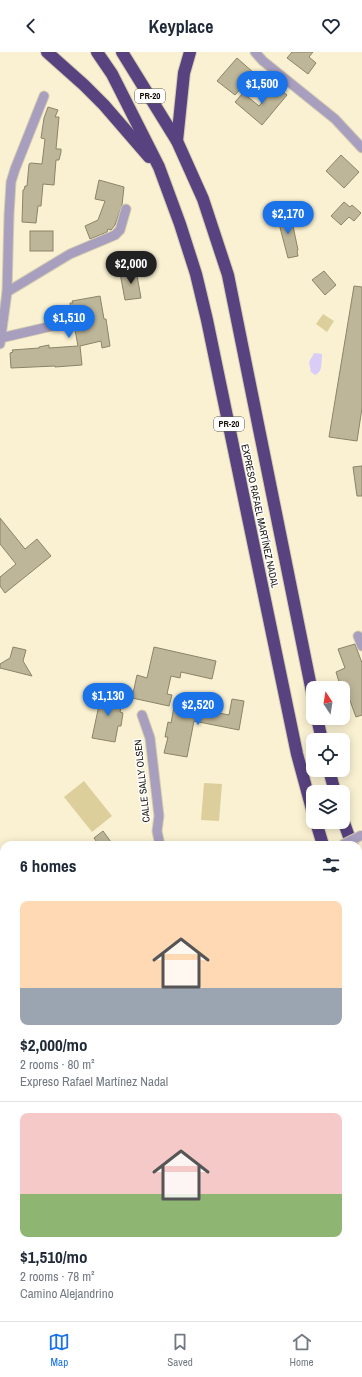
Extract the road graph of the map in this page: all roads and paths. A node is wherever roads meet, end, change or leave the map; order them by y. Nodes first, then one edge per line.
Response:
1 (47, 52) edge
2 (97, 52) edge
3 (122, 52) edge
4 (190, 52) edge
5 (255, 52) edge
6 (44, 96) dead end
7 (177, 141) junction
8 (362, 148) edge
9 (159, 167) junction
10 (126, 209) dead end
11 (7, 292) junction
12 (65, 323) dead end
13 (1, 341) edge
14 (358, 636) dead end
15 (362, 646) edge
16 (310, 681) edge
17 (142, 715) dead end
18 (306, 787) edge
19 (318, 829) edge
20 (346, 829) edge
21 (362, 835) edge
22 (159, 841) edge
23 (322, 841) edge
24 (350, 841) edge
25 (351, 841) edge

1 - 9 highway
2 - 9 highway, EXPRESO RAFAEL MARTÍNEZ NADAL / PR-20
3 - 7 highway, EXPRESO RAFAEL MARTÍNEZ NADAL / PR-20
4 - 7 highway
5 - 8 street
6 - 11 street
7 - 16 highway, EXPRESO RAFAEL MARTÍNEZ NADAL / PR-20
9 - 18 highway, EXPRESO RAFAEL MARTÍNEZ NADAL / PR-20
10 - 11 street
11 - 13 street
12 - 13 street
14 - 15 street
17 - 22 street, CALLE SALLY OLSEN
19 - 23 highway
20 - 25 highway
21 - 24 street, bridge

